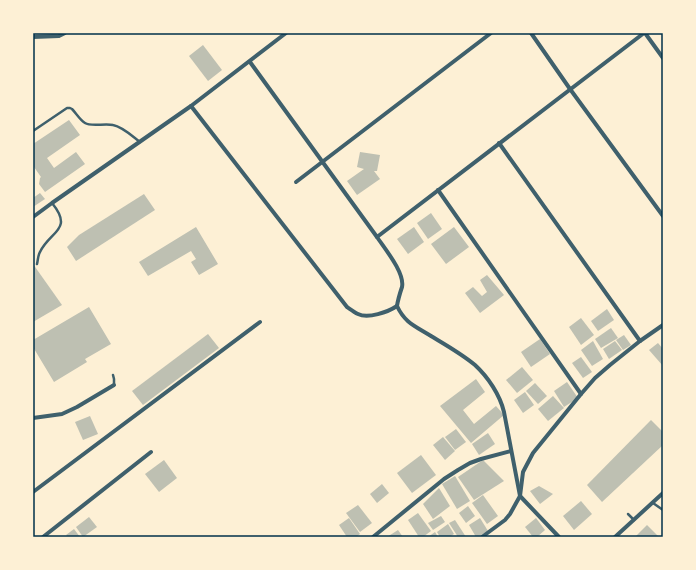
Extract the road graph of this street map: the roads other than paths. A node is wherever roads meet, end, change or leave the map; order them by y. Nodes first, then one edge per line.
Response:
1 (65, 33) edge
2 (286, 33) edge
3 (492, 33) edge
4 (531, 33) edge
5 (644, 33) edge
6 (33, 37) edge
7 (663, 58) edge
8 (250, 62) junction
9 (570, 89) junction
10 (191, 106) junction
11 (33, 131) edge
12 (140, 142) junction
13 (499, 143) junction
14 (322, 162) junction
15 (296, 182) dead end
16 (438, 190) junction
17 (52, 204) junction
18 (663, 216) edge
19 (33, 218) edge
20 (377, 237) junction
21 (37, 264) dead end
22 (397, 306) junction
23 (260, 322) dead end
24 (663, 325) edge
25 (640, 341) junction
26 (113, 375) dead end
27 (114, 385) joint
28 (581, 394) junction
29 (33, 418) edge
30 (511, 451) junction
31 (151, 452) dead end
32 (33, 492) edge
33 (663, 493) edge
34 (520, 496) junction
35 (653, 503) junction
36 (663, 510) edge
37 (628, 514) dead end
38 (634, 520) junction
39 (43, 537) edge
40 (372, 537) edge
41 (482, 537) edge
42 (559, 537) edge
43 (615, 537) edge

1 - 6 street
2 - 8 street
3 - 14 street
4 - 9 street
5 - 7 street
5 - 9 street
8 - 10 street
8 - 14 street
9 - 13 street
9 - 18 street
10 - 12 street
10 - 22 street
11 - 12 lane
12 - 17 street
13 - 16 street
13 - 25 street
14 - 15 street
14 - 20 street
16 - 20 street
16 - 28 street
17 - 19 street
17 - 21 lane
20 - 22 street
22 - 30 street
23 - 32 street
24 - 25 street
25 - 28 street
26 - 27 lane
27 - 29 street
28 - 34 street
30 - 34 street
30 - 40 street
31 - 39 street
33 - 35 street
34 - 41 street
34 - 42 street
35 - 36 lane
35 - 38 street
37 - 38 lane
38 - 43 street

